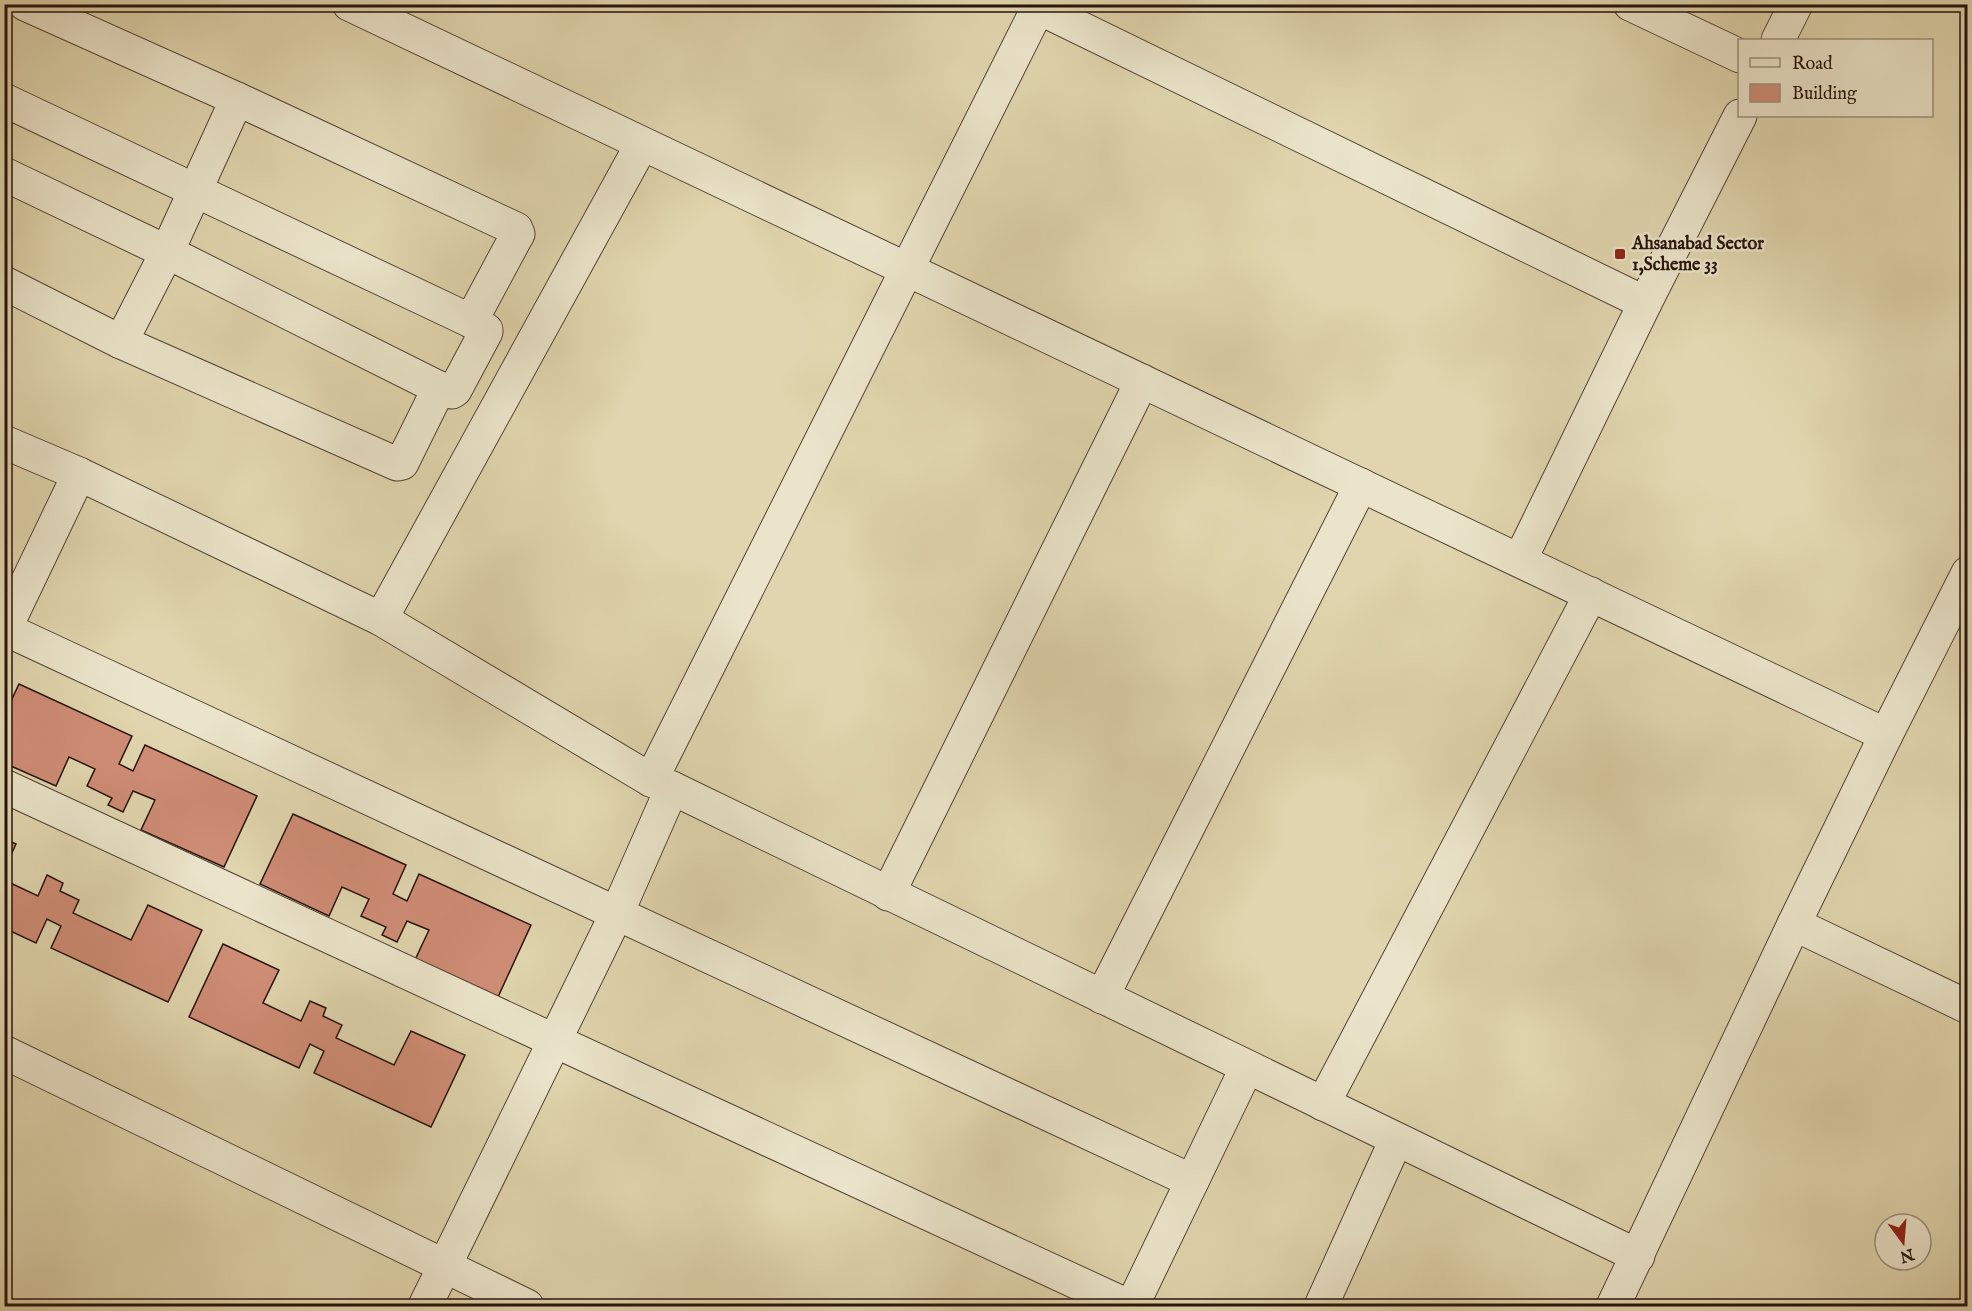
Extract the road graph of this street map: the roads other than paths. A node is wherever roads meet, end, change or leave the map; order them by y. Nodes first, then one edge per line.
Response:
1 (25, 4) edge
2 (349, 4) edge
3 (1630, 4) edge
4 (1796, 4) edge
5 (1036, 6) edge
6 (1778, 39) edge
7 (1738, 55) edge
8 (237, 99) junction
9 (4, 100) edge
10 (1739, 117) edge
11 (642, 144) junction
12 (4, 174) edge
13 (195, 192) junction
14 (167, 252) junction
15 (907, 269) junction
16 (4, 283) edge
17 (1645, 303) junction
18 (471, 321) junction
19 (121, 342) junction
20 (1142, 381) junction
21 (439, 388) junction
22 (4, 442) edge
23 (79, 474) junction
24 (1361, 485) junction
25 (1520, 560) junction
26 (1968, 573) edge
27 (1591, 594) junction
28 (381, 619) junction
29 (5, 630) edge
30 (1886, 735) junction
31 (662, 784) junction
32 (4, 786) edge
33 (888, 894) junction
34 (617, 913) junction
35 (1794, 924) junction
36 (1102, 997) junction
37 (1968, 1007) edge
38 (554, 1041) junction
39 (4, 1052) edge
40 (1247, 1067) junction
41 (1323, 1104) junction
42 (1396, 1140) junction
43 (1192, 1181) junction
44 (1638, 1256) junction
45 (445, 1267) junction
46 (425, 1306) edge
47 (527, 1306) edge
48 (1130, 1306) edge
49 (1321, 1306) edge
50 (1613, 1306) edge

1 - 8 street
2 - 11 street
3 - 7 street
4 - 6 street
5 - 15 street
5 - 17 street
8 - 13 street
8 - 18 street
9 - 13 street
10 - 17 street
11 - 15 street
11 - 28 street
12 - 14 street
13 - 14 street
13 - 18 street
14 - 19 street
14 - 21 street
15 - 20 street
15 - 31 street
16 - 19 street
17 - 25 street
18 - 21 street
19 - 21 street
20 - 24 street
20 - 33 street
22 - 23 street
23 - 28 street
23 - 29 street
24 - 25 street
24 - 36 street
25 - 27 street
26 - 30 street
27 - 30 street
27 - 41 street
28 - 31 street
29 - 34 street
30 - 35 street
31 - 33 street
31 - 34 street
32 - 38 street
33 - 36 street
34 - 38 street
34 - 43 street
35 - 37 street
35 - 44 street
36 - 40 street
38 - 45 street
38 - 48 street
39 - 45 street
40 - 41 street
40 - 43 street
41 - 42 street
42 - 44 street
42 - 49 street
43 - 48 street
44 - 50 street
45 - 46 street
45 - 47 street

